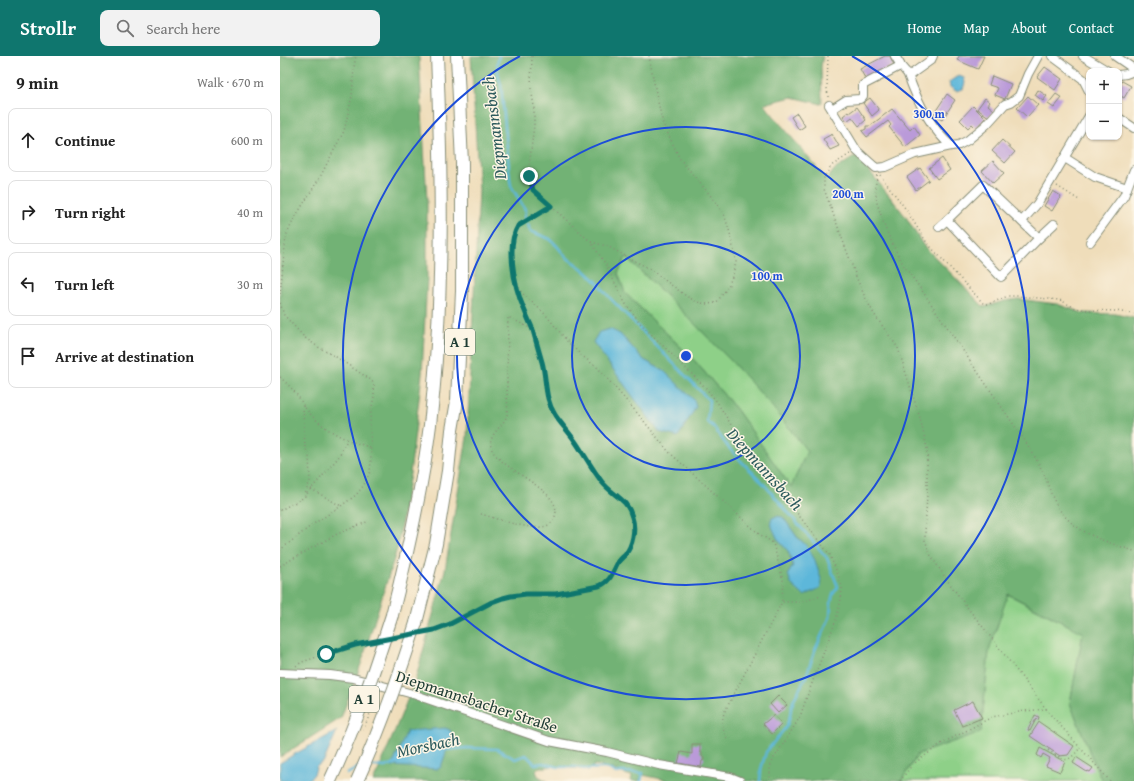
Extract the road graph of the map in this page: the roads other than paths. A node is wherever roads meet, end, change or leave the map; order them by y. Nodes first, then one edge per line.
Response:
1 (437, 56) edge
2 (457, 56) edge
3 (896, 56) edge
4 (933, 56) edge
5 (1038, 56) edge
6 (1052, 56) edge
7 (1083, 56) edge
8 (1115, 56) edge
9 (900, 65) junction
10 (1103, 68) edge
11 (1134, 70) edge
12 (908, 75) junction
13 (1122, 75) edge
14 (1086, 85) edge
15 (1122, 120) edge
16 (1086, 121) edge
17 (1134, 128) edge
18 (951, 146) junction
19 (1065, 158) junction
20 (1134, 170) edge
21 (1127, 188) junction
22 (947, 220) junction
23 (1022, 221) junction
24 (1054, 224) dead end
25 (939, 227) dead end
26 (1039, 238) junction
27 (1090, 242) dead end
28 (282, 673) edge
29 (330, 781) edge
30 (357, 781) edge
31 (740, 781) edge

1 - 29 highway, A 1, bridge
2 - 30 highway, A 1, bridge
3 - 9 street
4 - 12 street
5 - 18 street
6 - 14 street
7 - 10 street
8 - 11 street
9 - 12 street
9 - 18 street
11 - 13 street
12 - 18 street
15 - 17 street
16 - 19 street
19 - 21 street
19 - 23 street
20 - 21 street
21 - 27 street
22 - 23 street
22 - 25 street
22 - 26 street
23 - 26 street
24 - 26 street
28 - 31 street, Diepmannsbacher Straße

